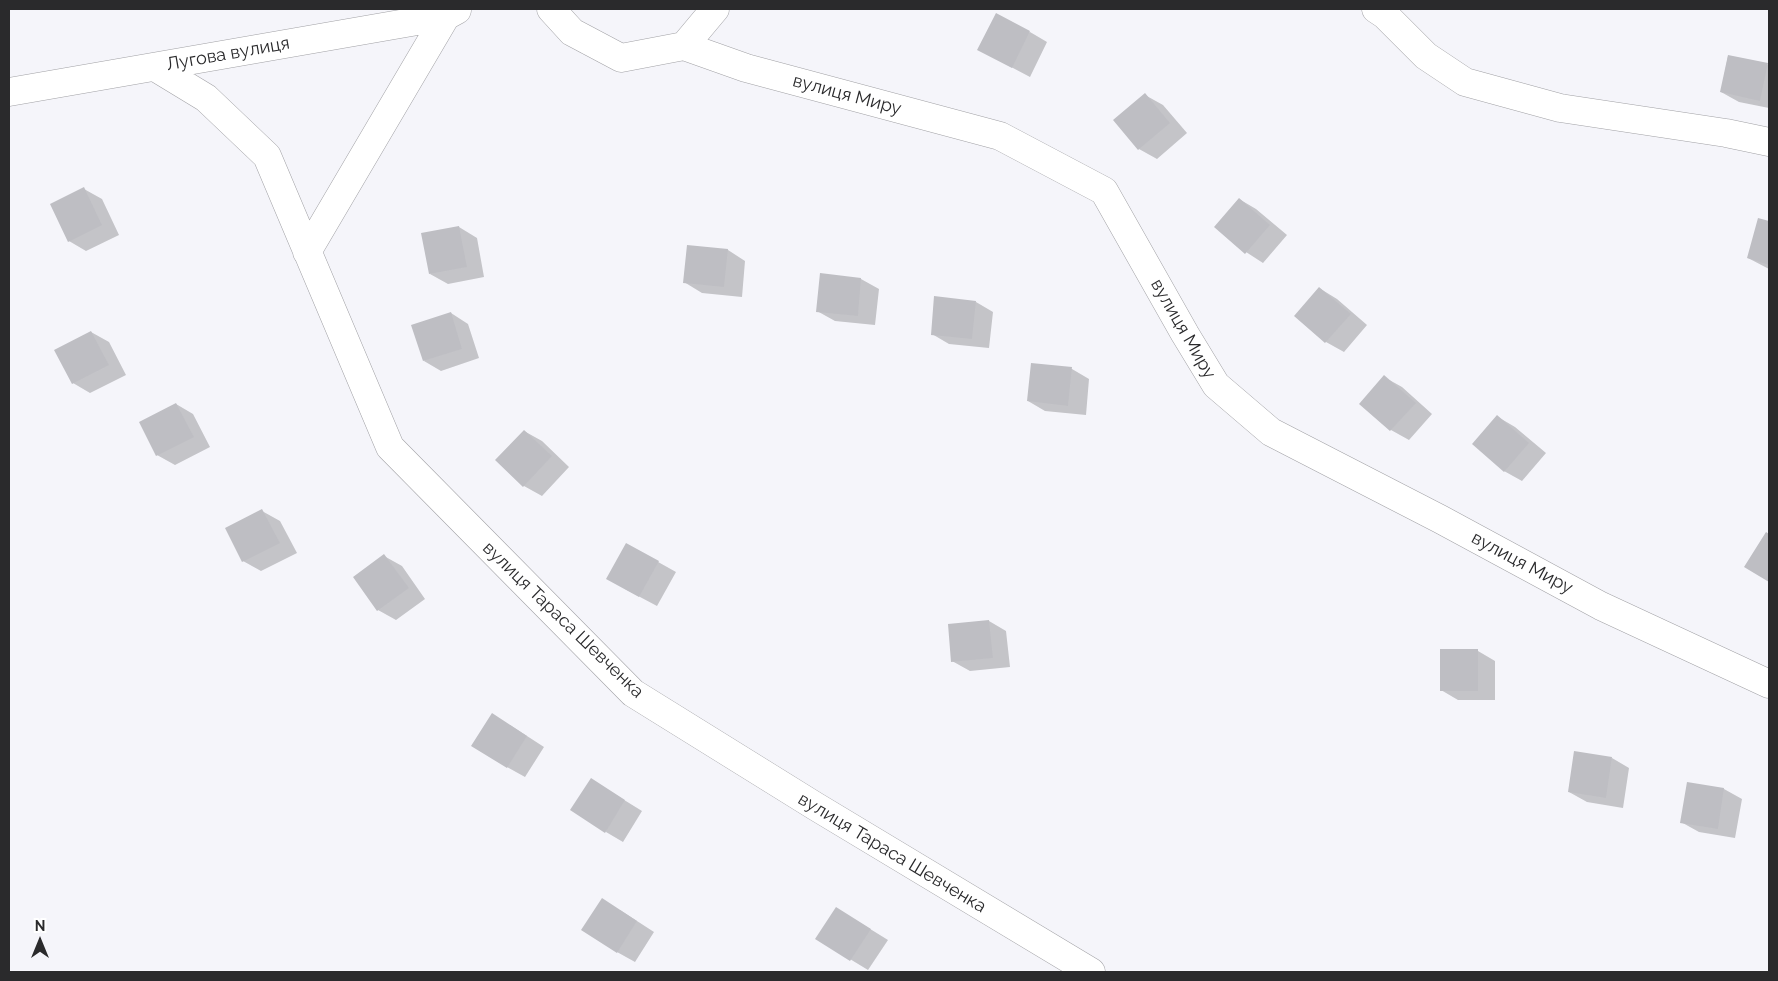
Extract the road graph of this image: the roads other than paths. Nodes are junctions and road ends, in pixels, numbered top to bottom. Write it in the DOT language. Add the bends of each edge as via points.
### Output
graph roads {
  1 [pos="551,9"];
  2 [pos="715,9"];
  3 [pos="1376,9"];
  4 [pos="452,12"];
  5 [pos="684,46"];
  6 [pos="155,67"];
  7 [pos="9,92"];
  8 [pos="1769,142"];
  9 [pos="307,252"];
  10 [pos="1769,684"];
  11 [pos="1091,972"];
  1 -- 5 [label="street" via="572,32 621,58"];
  2 -- 5 [label="street"];
  3 -- 8 [label="street" via="1426,56 1466,82 1560,108"];
  4 -- 6 [label="street, Лугова вулиця"];
  4 -- 9 [label="street"];
  5 -- 10 [label="street, вулиця Миру" via="746,68 1000,136 1104,191 1216,385 1271,432 1602,606"];
  6 -- 7 [label="street, Лугова вулиця"];
  6 -- 9 [label="street, вулиця Тараса Шевченка" via="206,98 267,156"];
  9 -- 11 [label="street, вулиця Тараса Шевченка" via="390,448 633,693"];
}
